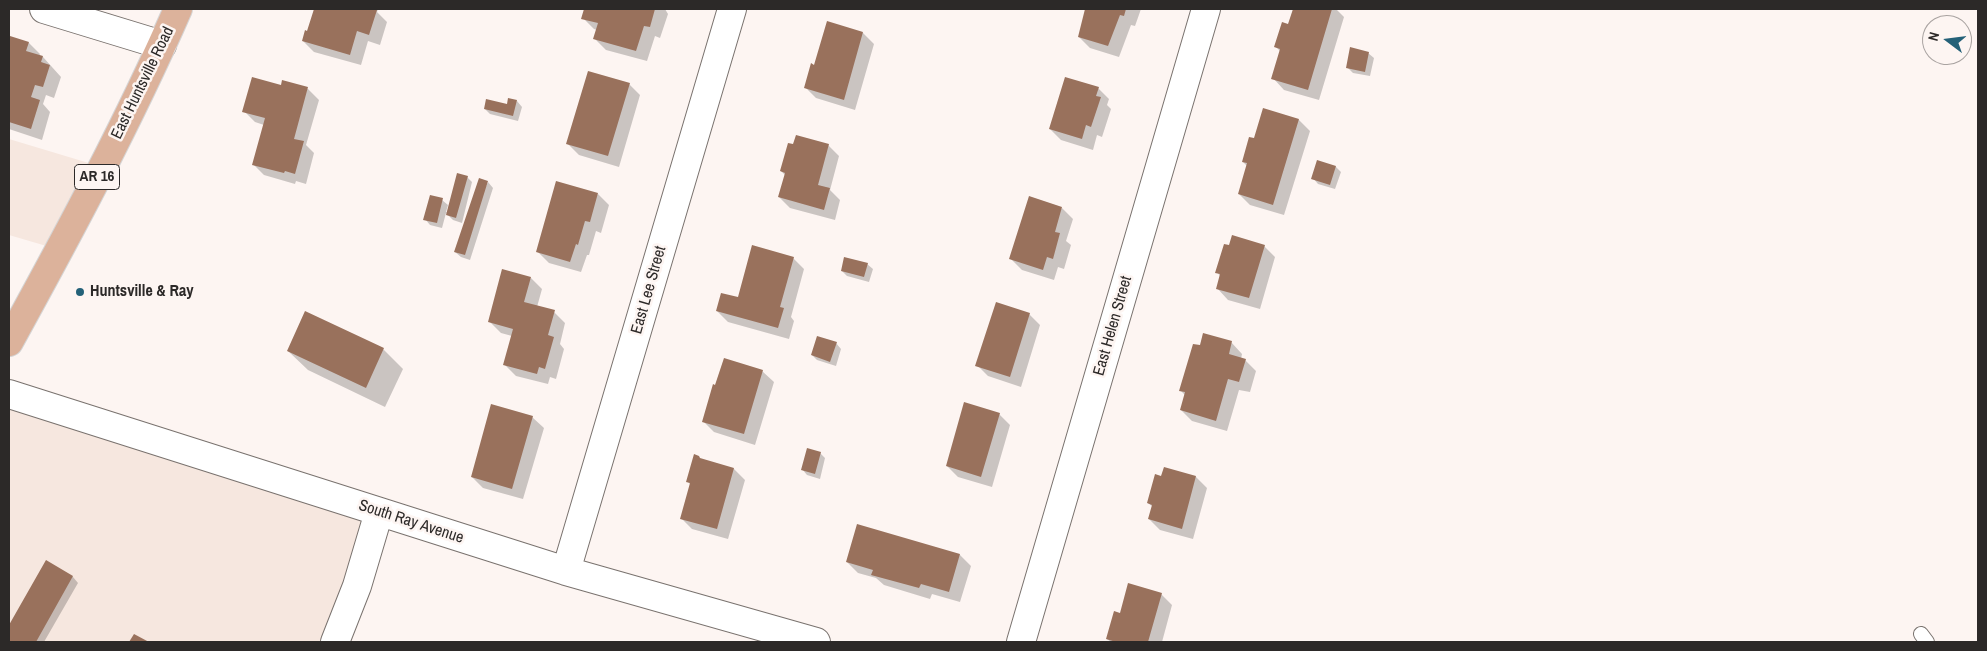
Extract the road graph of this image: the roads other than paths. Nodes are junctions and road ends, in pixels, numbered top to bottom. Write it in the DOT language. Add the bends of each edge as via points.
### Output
graph roads {
  1 [pos="44,9"];
  2 [pos="178,9"];
  3 [pos="732,9"];
  4 [pos="1206,9"];
  5 [pos="162,45"];
  6 [pos="9,342"];
  7 [pos="9,394"];
  8 [pos="379,512"];
  9 [pos="566,571"];
  10 [pos="335,642"];
  11 [pos="816,642"];
  12 [pos="1021,642"];
  1 -- 5 [label="street"];
  2 -- 5 [label="main road, East Huntsville Road / AR 16"];
  3 -- 9 [label="street, East Lee Street"];
  4 -- 12 [label="street, East Helen Street"];
  5 -- 6 [label="main road, East Huntsville Road / AR 16" via="68,236"];
  7 -- 8 [label="street, South Ray Avenue"];
  8 -- 9 [label="street, South Ray Avenue"];
  8 -- 10 [label="street" via="357,586"];
  9 -- 11 [label="street, South Ray Avenue"];
}
